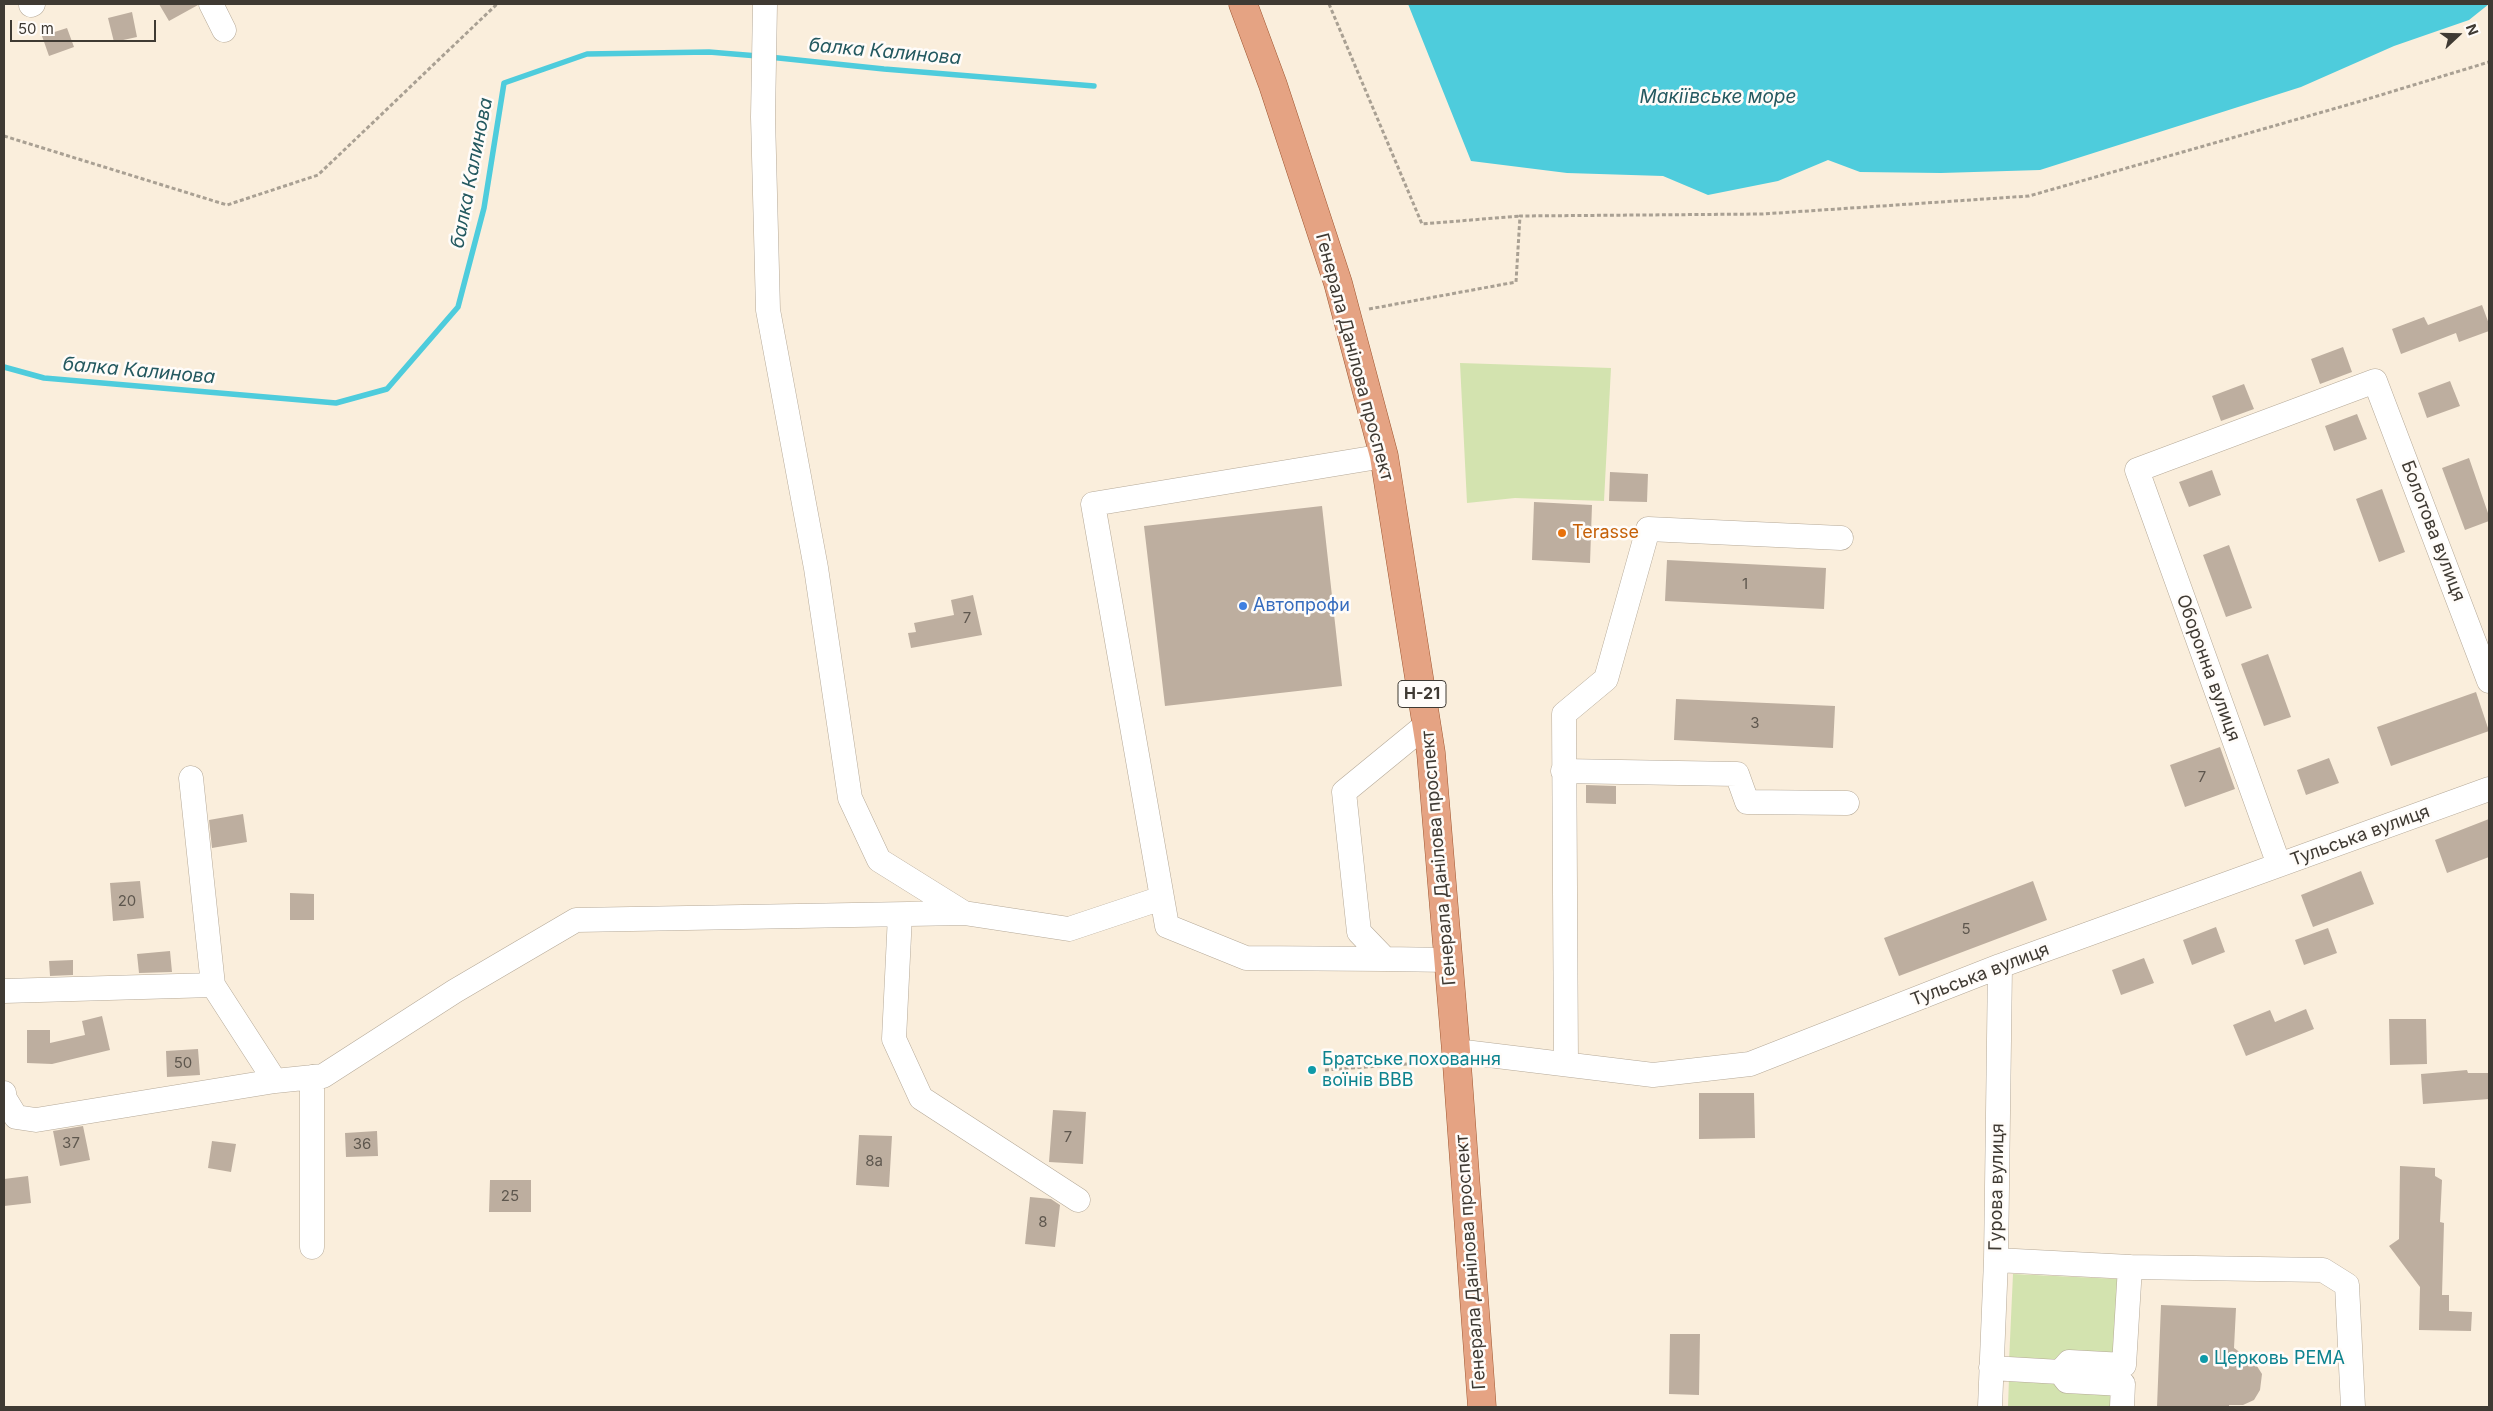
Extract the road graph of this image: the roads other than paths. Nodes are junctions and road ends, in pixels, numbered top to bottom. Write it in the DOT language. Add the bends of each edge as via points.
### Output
graph roads {
  1 [pos="211,4"];
  2 [pos="765,4"];
  3 [pos="1243,4"];
  4 [pos="224,30"];
  5 [pos="2375,381"];
  6 [pos="1384,456"];
  7 [pos="1841,538"];
  8 [pos="2489,681"];
  9 [pos="1427,724"];
  10 [pos="1562,771"];
  11 [pos="191,778"];
  12 [pos="2489,789"];
  13 [pos="1847,803"];
  14 [pos="2279,865"];
  15 [pos="1162,898"];
  16 [pos="964,913"];
  17 [pos="900,915"];
  18 [pos="1385,959"];
  19 [pos="1449,960"];
  20 [pos="2000,966"];
  21 [pos="213,985"];
  22 [pos="4,992"];
  23 [pos="1457,1056"];
  24 [pos="1566,1064"];
  25 [pos="318,1076"];
  26 [pos="275,1081"];
  27 [pos="4,1092"];
  28 [pos="1078,1200"];
  29 [pos="312,1247"];
  30 [pos="1996,1260"];
  31 [pos="2130,1267"];
  32 [pos="1991,1368"];
  33 [pos="2060,1372"];
  34 [pos="1482,1407"];
  35 [pos="1990,1407"];
  36 [pos="2122,1407"];
  37 [pos="2353,1407"];
  1 -- 4 [label="street"];
  2 -- 16 [label="street" via="763,117 768,310 816,568 850,798 879,860"];
  3 -- 6 [label="main road, Генерала Данілова проспект / Н-21" via="1273,85 1346,314"];
  5 -- 8 [label="street, Болотова вулиця"];
  5 -- 14 [label="street, Оборонна вулиця" via="2138,470"];
  6 -- 9 [label="main road, Генерала Данілова проспект / Н-21"];
  6 -- 15 [label="street" via="1093,504"];
  7 -- 10 [label="street" via="1648,529 1606,678 1564,714"];
  9 -- 18 [label="street" via="1344,792 1358,932"];
  9 -- 19 [label="main road, Генерала Данілова проспект / Н-21"];
  10 -- 13 [label="street" via="1737,774 1748,802"];
  10 -- 24 [label="street"];
  11 -- 21 [label="street"];
  12 -- 14 [label="street, Тульська вулиця"];
  14 -- 20 [label="street, Тульська вулиця"];
  15 -- 16 [label="street" via="1069,929"];
  15 -- 18 [label="street" via="1167,926 1246,958"];
  16 -- 17 [label="street"];
  17 -- 25 [label="street" via="576,920"];
  17 -- 28 [label="street" via="894,1039 921,1098"];
  18 -- 19 [label="street"];
  19 -- 23 [label="main road, Генерала Данілова проспект / Н-21"];
  20 -- 24 [label="street, Тульська вулиця" via="1750,1064 1654,1075"];
  20 -- 30 [label="street, Гурова вулиця"];
  21 -- 22 [label="street"];
  21 -- 26 [label="street"];
  23 -- 24 [label="street, Тульська вулиця"];
  23 -- 34 [label="main road, Генерала Данілова проспект / Н-21"];
  25 -- 26 [label="street"];
  25 -- 29 [label="street"];
  26 -- 27 [label="street" via="36,1120 16,1117 5,1100"];
  30 -- 31 [label="street"];
  30 -- 32 [label="street, Гурова вулиця"];
  31 -- 33 [label="street" via="2124,1365 2069,1362"];
  31 -- 37 [label="street" via="2323,1270 2347,1285"];
  32 -- 33 [label="street"];
  32 -- 35 [label="street, Гурова вулиця"];
  33 -- 36 [label="street" via="2067,1381 2123,1384"];
}
